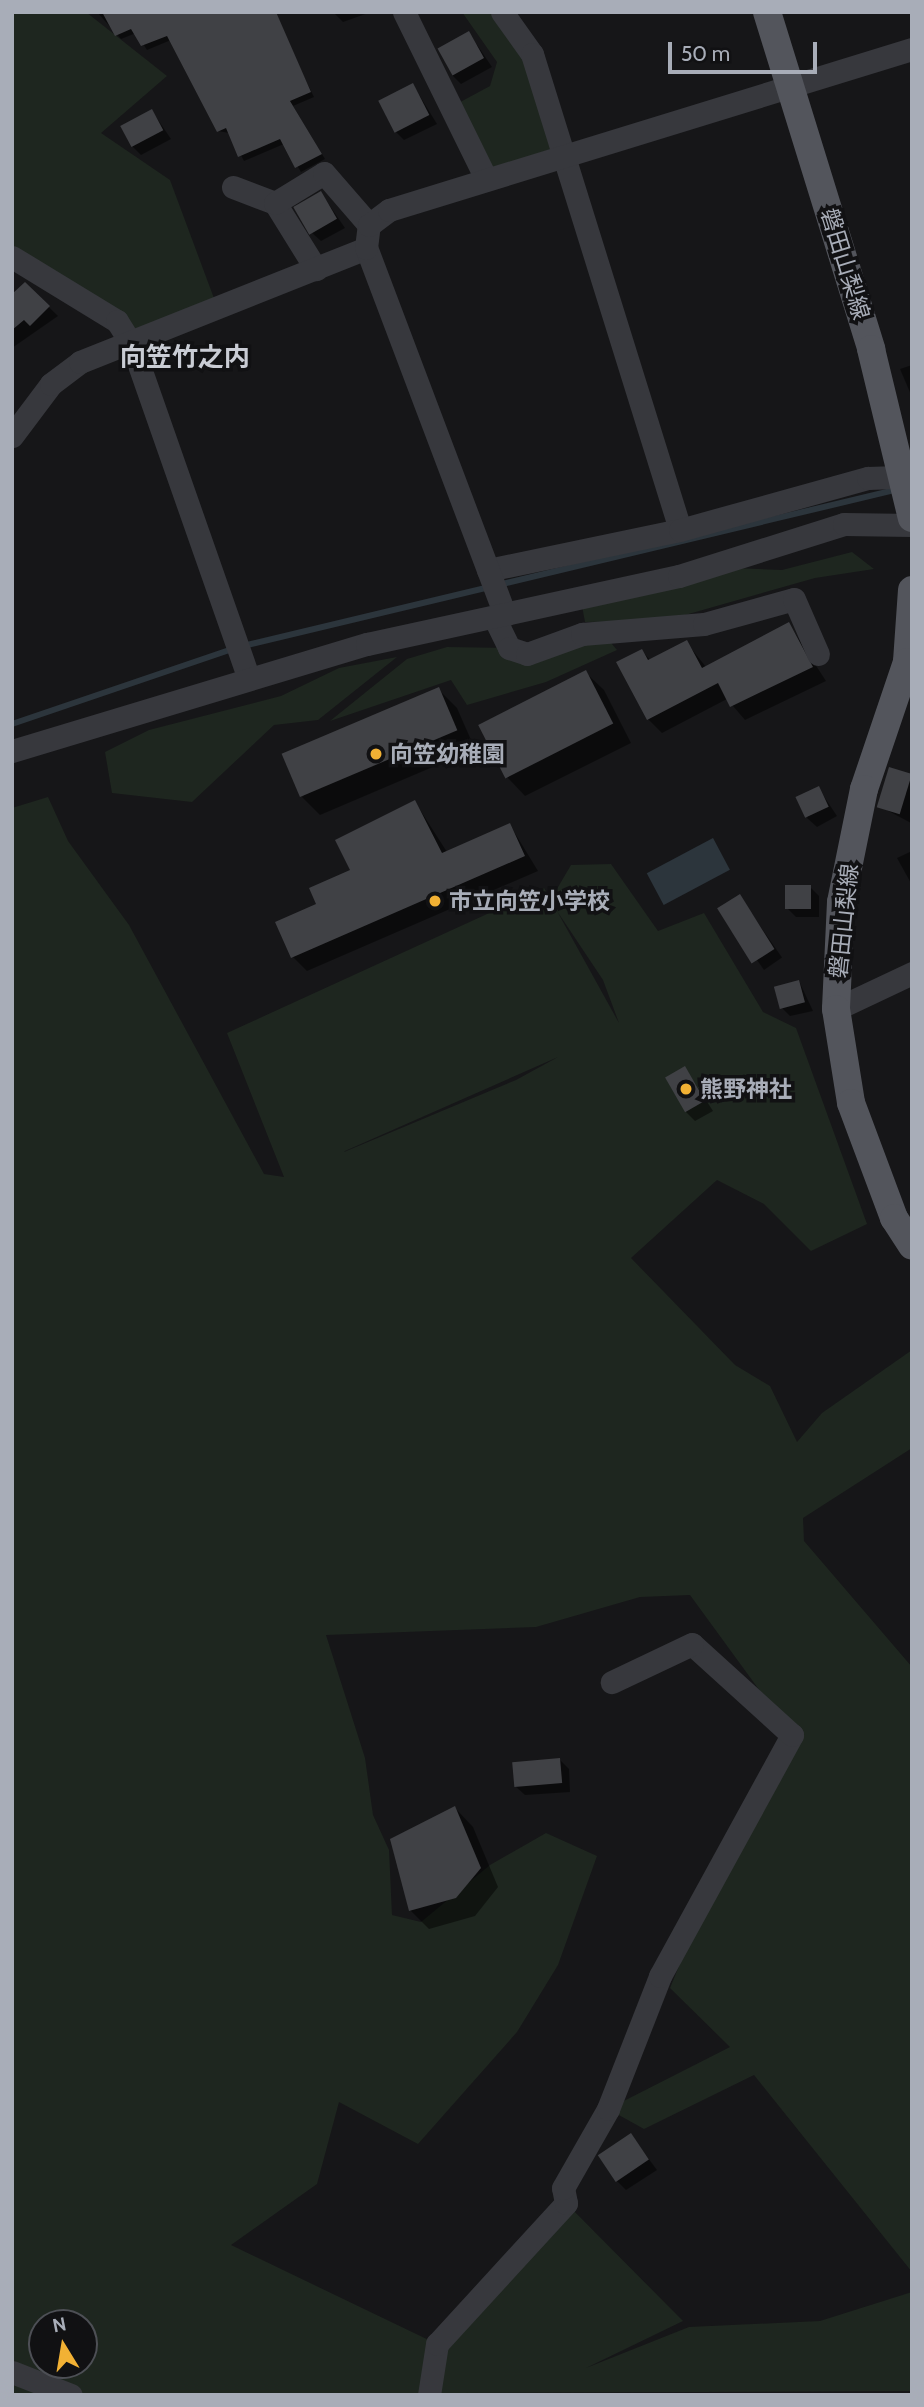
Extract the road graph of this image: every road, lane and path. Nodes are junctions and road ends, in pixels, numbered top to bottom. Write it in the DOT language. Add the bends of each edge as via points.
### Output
graph roads {
  1 [pos="404,12"];
  2 [pos="502,12"];
  3 [pos="767,12"];
  4 [pos="912,49"];
  5 [pos="790,87"];
  6 [pos="563,156"];
  7 [pos="486,179"];
  8 [pos="233,187"];
  9 [pos="275,203"];
  10 [pos="369,225"];
  11 [pos="366,248"];
  12 [pos="12,257"];
  13 [pos="316,269"];
  14 [pos="132,345"];
  15 [pos="12,436"];
  16 [pos="903,477"];
  17 [pos="912,518"];
  18 [pos="912,525"];
  19 [pos="680,530"];
  20 [pos="488,570"];
  21 [pos="912,590"];
  22 [pos="499,616"];
  23 [pos="818,654"];
  24 [pos="247,677"];
  25 [pos="12,751"];
  26 [pos="912,973"];
  27 [pos="836,1009"];
  28 [pos="912,1246"];
  29 [pos="612,1682"];
  30 [pos="12,2372"];
  31 [pos="71,2395"];
  32 [pos="429,2395"];
  1 -- 7 [label="street"];
  2 -- 6 [label="street" via="532,54"];
  3 -- 5 [label="main road, 磐田山梨線"];
  4 -- 5 [label="street"];
  5 -- 6 [label="street"];
  5 -- 16 [label="main road, 磐田山梨線" via="872,349"];
  6 -- 7 [label="street"];
  6 -- 19 [label="street"];
  7 -- 10 [label="street" via="389,210"];
  8 -- 9 [label="street"];
  9 -- 10 [label="street" via="324,173"];
  9 -- 13 [label="street"];
  10 -- 11 [label="street"];
  11 -- 13 [label="street"];
  11 -- 20 [label="street"];
  12 -- 14 [label="street" via="117,321"];
  13 -- 14 [label="street"];
  14 -- 15 [label="street" via="80,362 51,384"];
  14 -- 24 [label="street"];
  16 -- 17 [label="main road, 磐田山梨線"];
  16 -- 19 [label="street" via="868,478"];
  18 -- 22 [label="street" via="844,524 679,576"];
  19 -- 20 [label="street"];
  20 -- 22 [label="street"];
  21 -- 27 [label="main road, 磐田山梨線" via="907,662 864,789 841,902"];
  22 -- 23 [label="street" via="509,649 527,654 582,634 704,624 794,599"];
  22 -- 24 [label="street"];
  24 -- 25 [label="street"];
  26 -- 27 [label="street"];
  27 -- 28 [label="main road, 磐田山梨線" via="851,1103 894,1218"];
  29 -- 32 [label="street" via="692,1644 792,1735 660,1976 608,2109 563,2189 566,2203 437,2344"];
  30 -- 31 [label="street"];
}
